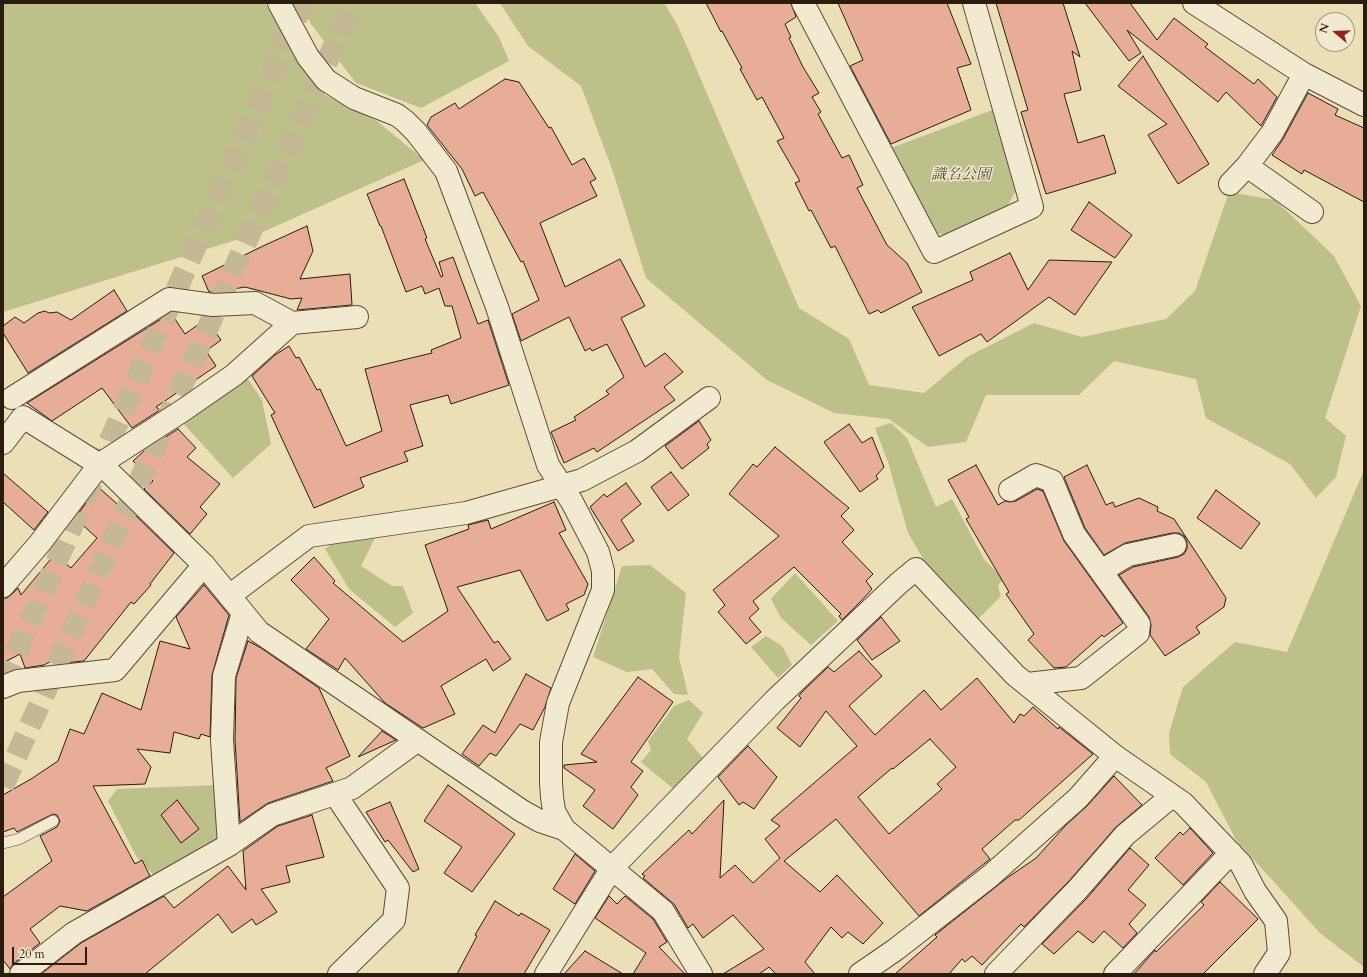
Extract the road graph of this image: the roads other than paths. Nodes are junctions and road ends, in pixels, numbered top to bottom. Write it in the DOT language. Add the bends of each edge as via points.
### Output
graph roads {
  1 [pos="279,3"];
  2 [pos="803,3"];
  3 [pos="974,3"];
  4 [pos="1194,3"];
  5 [pos="1304,74"];
  6 [pos="1364,105"];
  7 [pos="1247,166"];
  8 [pos="1230,184"];
  9 [pos="1312,212"];
  10 [pos="357,317"];
  11 [pos="292,323"];
  12 [pos="7,391"];
  13 [pos="709,398"];
  14 [pos="23,417"];
  15 [pos="3,443"];
  16 [pos="100,464"];
  17 [pos="562,487"];
  18 [pos="1010,490"];
  19 [pos="1175,545"];
  20 [pos="204,566"];
  21 [pos="1101,571"];
  22 [pos="3,586"];
  23 [pos="229,596"];
  24 [pos="243,613"];
  25 [pos="1027,684"];
  26 [pos="3,687"];
  27 [pos="418,740"];
  28 [pos="1115,756"];
  29 [pos="335,794"];
  30 [pos="1172,796"];
  31 [pos="52,821"];
  32 [pos="564,829"];
  33 [pos="3,843"];
  34 [pos="229,845"];
  35 [pos="1231,854"];
  36 [pos="612,868"];
  37 [pos="873,971"];
  38 [pos="21,974"];
  39 [pos="339,974"];
  40 [pos="546,974"];
  41 [pos="701,974"];
  42 [pos="996,974"];
  43 [pos="1115,974"];
  44 [pos="1265,974"];
  1 -- 17 [label="street" via="308,56 326,80 354,98 397,115 416,132 446,171 497,307 548,465"];
  2 -- 3 [label="street" via="934,252 1032,207"];
  4 -- 5 [label="street"];
  5 -- 6 [label="street"];
  5 -- 7 [label="street" via="1272,133"];
  7 -- 8 [label="street"];
  7 -- 9 [label="street"];
  10 -- 11 [label="street"];
  11 -- 12 [label="street" via="255,303 214,305 169,299"];
  11 -- 16 [label="street" via="234,375"];
  12 -- 14 [label="street"];
  13 -- 17 [label="street" via="637,451 582,480"];
  14 -- 15 [label="street"];
  14 -- 16 [label="street"];
  16 -- 20 [label="street"];
  16 -- 22 [label="street" via="40,543"];
  17 -- 23 [label="street" via="466,513 309,536"];
  17 -- 32 [label="street" via="598,552 603,571 603,590 558,703 551,742 554,811"];
  18 -- 21 [label="street" via="1036,475 1052,481 1074,534"];
  19 -- 21 [label="street" via="1128,555"];
  20 -- 23 [label="street"];
  20 -- 26 [label="street" via="115,670 18,681"];
  21 -- 25 [label="street" via="1139,624 1138,632 1081,678"];
  23 -- 24 [label="street"];
  24 -- 27 [label="street" via="259,632"];
  24 -- 34 [label="street" via="224,676 222,740"];
  25 -- 28 [label="street"];
  25 -- 36 [label="street" via="1015,675 916,569 775,700"];
  27 -- 29 [label="street" via="352,788"];
  27 -- 32 [label="street" via="527,814"];
  28 -- 30 [label="street"];
  28 -- 37 [label="street" via="1078,798 989,877 895,950"];
  29 -- 34 [label="street" via="272,816"];
  29 -- 39 [label="street" via="398,888 394,920"];
  30 -- 35 [label="street" via="1183,803"];
  30 -- 42 [label="street" via="1125,835 1078,889"];
  31 -- 33 [label="lane" via="18,839"];
  32 -- 36 [label="street"];
  34 -- 38 [label="street" via="74,933"];
  35 -- 43 [label="street"];
  35 -- 44 [label="street" via="1241,864 1255,891 1276,921 1279,953"];
  36 -- 40 [label="street"];
  36 -- 41 [label="street" via="663,911"];
}
